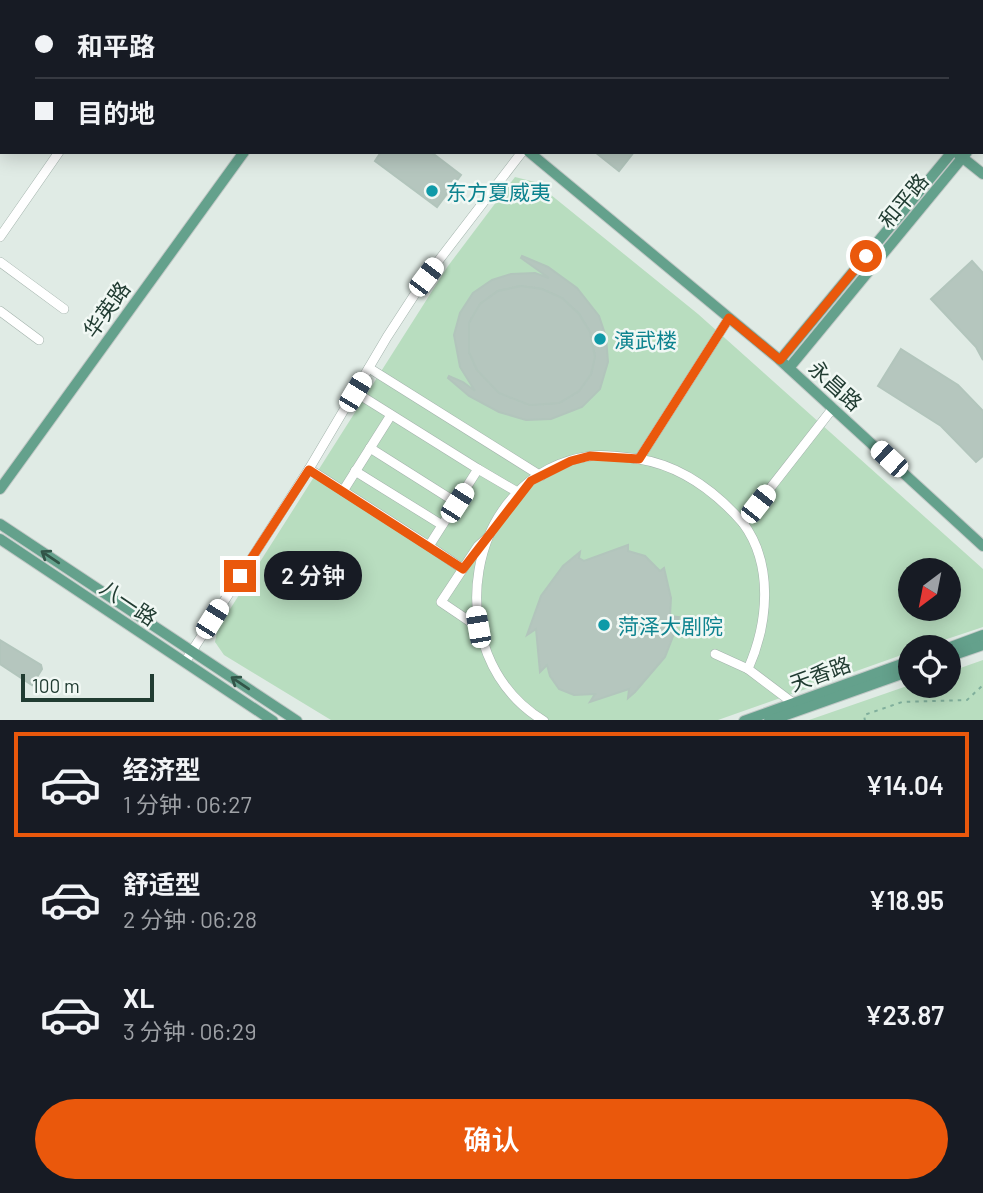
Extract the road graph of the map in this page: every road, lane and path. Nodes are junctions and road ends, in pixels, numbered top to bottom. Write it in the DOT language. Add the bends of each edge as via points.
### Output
graph roads {
  1 [pos="58,154"];
  2 [pos="243,154"];
  3 [pos="520,154"];
  4 [pos="531,154"];
  5 [pos="959,154"];
  6 [pos="983,174"];
  7 [pos="0,237"];
  8 [pos="0,262"];
  9 [pos="64,309"];
  10 [pos="0,311"];
  11 [pos="729,318"];
  12 [pos="39,340"];
  13 [pos="780,360"];
  14 [pos="369,368"];
  15 [pos="789,368"];
  16 [pos="355,392"];
  17 [pos="833,408"];
  18 [pos="391,415"];
  19 [pos="370,449"];
  20 [pos="639,459"];
  21 [pos="478,469"];
  22 [pos="309,470"];
  23 [pos="355,471"];
  24 [pos="541,476"];
  25 [pos="0,489"];
  26 [pos="343,491"];
  27 [pos="519,493"];
  28 [pos="457,503"];
  29 [pos="743,523"];
  30 [pos="0,524"];
  31 [pos="442,525"];
  32 [pos="490,535"];
  33 [pos="0,539"];
  34 [pos="429,545"];
  35 [pos="983,546"];
  36 [pos="463,569"];
  37 [pos="478,627"];
  38 [pos="983,635"];
  39 [pos="961,643"];
  40 [pos="983,645"];
  41 [pos="961,653"];
  42 [pos="715,654"];
  43 [pos="185,662"];
  44 [pos="898,666"];
  45 [pos="748,669"];
  46 [pos="898,675"];
  47 [pos="983,685"];
  48 [pos="797,706"];
  49 [pos="272,720"];
  50 [pos="297,720"];
  51 [pos="544,720"];
  52 [pos="744,720"];
  53 [pos="769,720"];
  54 [pos="865,720"];
  1 -- 7 [label="street"];
  2 -- 25 [label="main road, 华英路"];
  3 -- 14 [label="street" via="426,277"];
  4 -- 11 [label="main road, 永昌路"];
  5 -- 6 [label="main road"];
  5 -- 13 [label="main road, 和平路"];
  5 -- 15 [label="main road, 和平路"];
  8 -- 9 [label="street"];
  10 -- 12 [label="street"];
  11 -- 13 [label="main road, 永昌路"];
  11 -- 20 [label="street"];
  13 -- 15 [label="main road, 永昌路"];
  14 -- 16 [label="street"];
  14 -- 24 [label="street"];
  15 -- 17 [label="main road, 永昌路"];
  16 -- 18 [label="street"];
  16 -- 22 [label="street"];
  17 -- 29 [label="street"];
  17 -- 35 [label="main road, 永昌路"];
  18 -- 19 [label="street"];
  18 -- 21 [label="street"];
  19 -- 23 [label="street"];
  19 -- 28 [label="street"];
  20 -- 24 [label="street" via="590,456"];
  20 -- 29 [label="street" via="701,484"];
  21 -- 27 [label="street"];
  21 -- 28 [label="street"];
  22 -- 26 [label="street"];
  22 -- 43 [label="street"];
  23 -- 26 [label="street"];
  23 -- 31 [label="street"];
  24 -- 27 [label="street"];
  26 -- 34 [label="street"];
  27 -- 32 [label="street"];
  28 -- 31 [label="street"];
  29 -- 45 [label="street" via="756,549 765,588 760,637"];
  50 -- 30 [label="main road, one-way"];
  31 -- 34 [label="street"];
  32 -- 36 [label="street"];
  32 -- 37 [label="street" via="478,571 474,605"];
  33 -- 43 [label="main road, 八一路"];
  34 -- 36 [label="street"];
  36 -- 37 [label="street" via="441,602"];
  37 -- 51 [label="street" via="496,673 515,698"];
  38 -- 39 [label="main road"];
  40 -- 41 [label="main road"];
  42 -- 45 [label="street"];
  43 -- 49 [label="main road, 八一路"];
  44 -- 48 [label="main road, 天香路"];
  45 -- 48 [label="street"];
  46 -- 48 [label="main road, 天香路"];
  47 -- 54 [label="path" via="967,700 902,702 864,715"];
  48 -- 52 [label="main road, 天香路"];
  48 -- 53 [label="main road, 天香路"];
}
